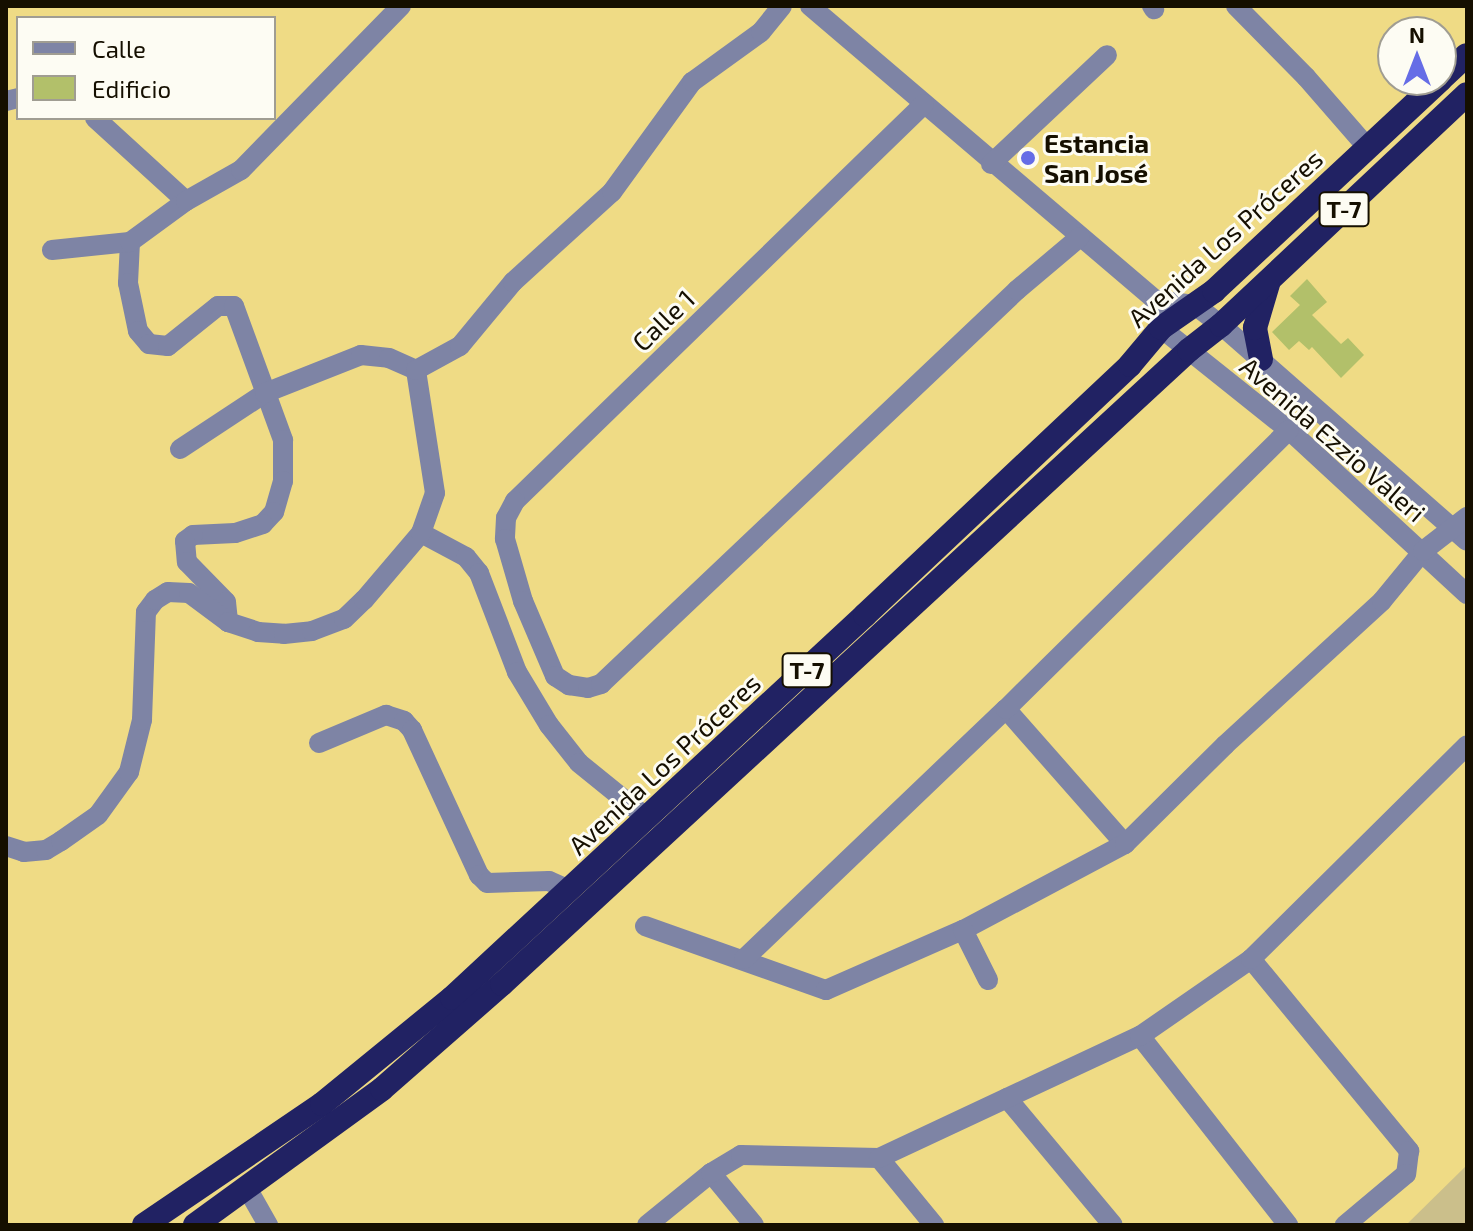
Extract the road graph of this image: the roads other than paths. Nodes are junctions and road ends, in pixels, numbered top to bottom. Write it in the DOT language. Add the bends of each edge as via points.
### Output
graph roads {
  1 [pos="401,6"];
  2 [pos="782,6"];
  3 [pos="1236,6"];
  4 [pos="813,7"];
  5 [pos="1107,55"];
  6 [pos="1467,94"];
  7 [pos="1423,96"];
  8 [pos="924,104"];
  9 [pos="97,120"];
  10 [pos="1367,147"];
  11 [pos="991,164"];
  12 [pos="186,201"];
  13 [pos="1080,237"];
  14 [pos="130,242"];
  15 [pos="52,250"];
  16 [pos="1271,276"];
  17 [pos="1155,300"];
  18 [pos="1195,305"];
  19 [pos="1221,325"];
  20 [pos="1161,328"];
  21 [pos="1189,350"];
  22 [pos="1261,359"];
  23 [pos="416,370"];
  24 [pos="265,393"];
  25 [pos="1289,430"];
  26 [pos="180,449"];
  27 [pos="1460,521"];
  28 [pos="421,533"];
  29 [pos="1467,541"];
  30 [pos="1423,551"];
  31 [pos="1467,594"];
  32 [pos="228,622"];
  33 [pos="1006,709"];
  34 [pos="319,743"];
  35 [pos="1467,745"];
  36 [pos="647,818"];
  37 [pos="1125,844"];
  38 [pos="6,846"];
  39 [pos="569,890"];
  40 [pos="645,926"];
  41 [pos="963,930"];
  42 [pos="744,959"];
  43 [pos="1251,959"];
  44 [pos="988,980"];
  45 [pos="1140,1036"];
  46 [pos="1007,1098"];
  47 [pos="879,1158"];
  48 [pos="711,1173"];
  49 [pos="247,1188"];
  50 [pos="144,1225"];
  51 [pos="195,1225"];
  52 [pos="268,1225"];
  53 [pos="647,1225"];
  54 [pos="754,1225"];
  55 [pos="934,1225"];
  56 [pos="1113,1225"];
  57 [pos="1288,1225"];
  58 [pos="1345,1225"];
  1 -- 12 [label="street" via="241,170"];
  2 -- 23 [label="street" via="761,32 692,82 612,192 513,282 460,346"];
  3 -- 10 [label="street"];
  4 -- 8 [label="street"];
  5 -- 11 [label="street"];
  6 -- 16 [label="highway, Avenida Los Próceres / T-7"];
  7 -- 10 [label="highway, Avenida Los Próceres / T-7"];
  8 -- 11 [label="street"];
  8 -- 13 [label="street, Calle 1" via="515,501 506,518 505,539 523,601 555,676 569,685 601,684 1017,290"];
  9 -- 12 [label="street"];
  10 -- 18 [label="highway, Avenida Los Próceres / T-7"];
  11 -- 13 [label="street"];
  12 -- 14 [label="street"];
  13 -- 17 [label="street"];
  14 -- 15 [label="street"];
  14 -- 24 [label="street" via="128,283 138,331 149,344 168,346 218,306 234,306"];
  16 -- 19 [label="highway, Avenida Los Próceres / T-7"];
  16 -- 22 [label="highway" via="1256,316"];
  17 -- 18 [label="street"];
  17 -- 20 [label="street"];
  18 -- 19 [label="street, Avenida Ezzio Valeri"];
  18 -- 20 [label="highway, Avenida Los Próceres / T-7"];
  19 -- 21 [label="highway, Avenida Los Próceres / T-7"];
  19 -- 22 [label="street, Avenida Ezzio Valeri"];
  20 -- 21 [label="street, Avenida Ezzio Valeri"];
  20 -- 36 [label="highway, Avenida Los Próceres / T-7" via="1130,365"];
  21 -- 25 [label="street, Avenida Ezzio Valeri"];
  21 -- 49 [label="highway, Avenida Los Próceres / T-7" via="502,984 382,1089"];
  22 -- 27 [label="street, Avenida Ezzio Valeri" via="1430,511"];
  23 -- 24 [label="street" via="389,358 361,355"];
  23 -- 28 [label="street" via="435,493"];
  24 -- 26 [label="street"];
  24 -- 32 [label="street" via="283,440 283,481 274,512 263,524 235,533 193,535 185,541 187,562 226,602"];
  25 -- 30 [label="street, Avenida Ezzio Valeri"];
  25 -- 33 [label="street"];
  27 -- 29 [label="street, Avenida Ezzio Valeri"];
  27 -- 30 [label="street"];
  28 -- 32 [label="street" via="344,619 284,634"];
  28 -- 36 [label="street" via="466,557 479,573 517,672 549,725 579,763"];
  30 -- 31 [label="street, Avenida Ezzio Valeri"];
  30 -- 37 [label="street" via="1382,601"];
  32 -- 38 [label="street" via="189,593 168,592 155,600 146,612 142,720 129,772 98,815 61,841 46,850 24,852"];
  33 -- 37 [label="street"];
  33 -- 42 [label="street"];
  34 -- 39 [label="street" via="386,715 404,721 479,875 487,883 549,881"];
  35 -- 43 [label="street"];
  36 -- 39 [label="highway, Avenida Los Próceres / T-7"];
  37 -- 41 [label="street"];
  39 -- 50 [label="highway, Avenida Los Próceres / T-7" via="452,998 322,1104"];
  40 -- 42 [label="street"];
  41 -- 42 [label="street" via="826,990"];
  41 -- 44 [label="street"];
  43 -- 45 [label="street"];
  43 -- 58 [label="street" via="1409,1151 1406,1174"];
  45 -- 46 [label="street"];
  45 -- 57 [label="street"];
  46 -- 47 [label="street"];
  46 -- 56 [label="street"];
  47 -- 48 [label="street" via="741,1155"];
  47 -- 55 [label="street"];
  48 -- 53 [label="street"];
  48 -- 54 [label="street"];
  49 -- 51 [label="highway, Avenida Los Próceres / T-7"];
  49 -- 52 [label="street"];
}
